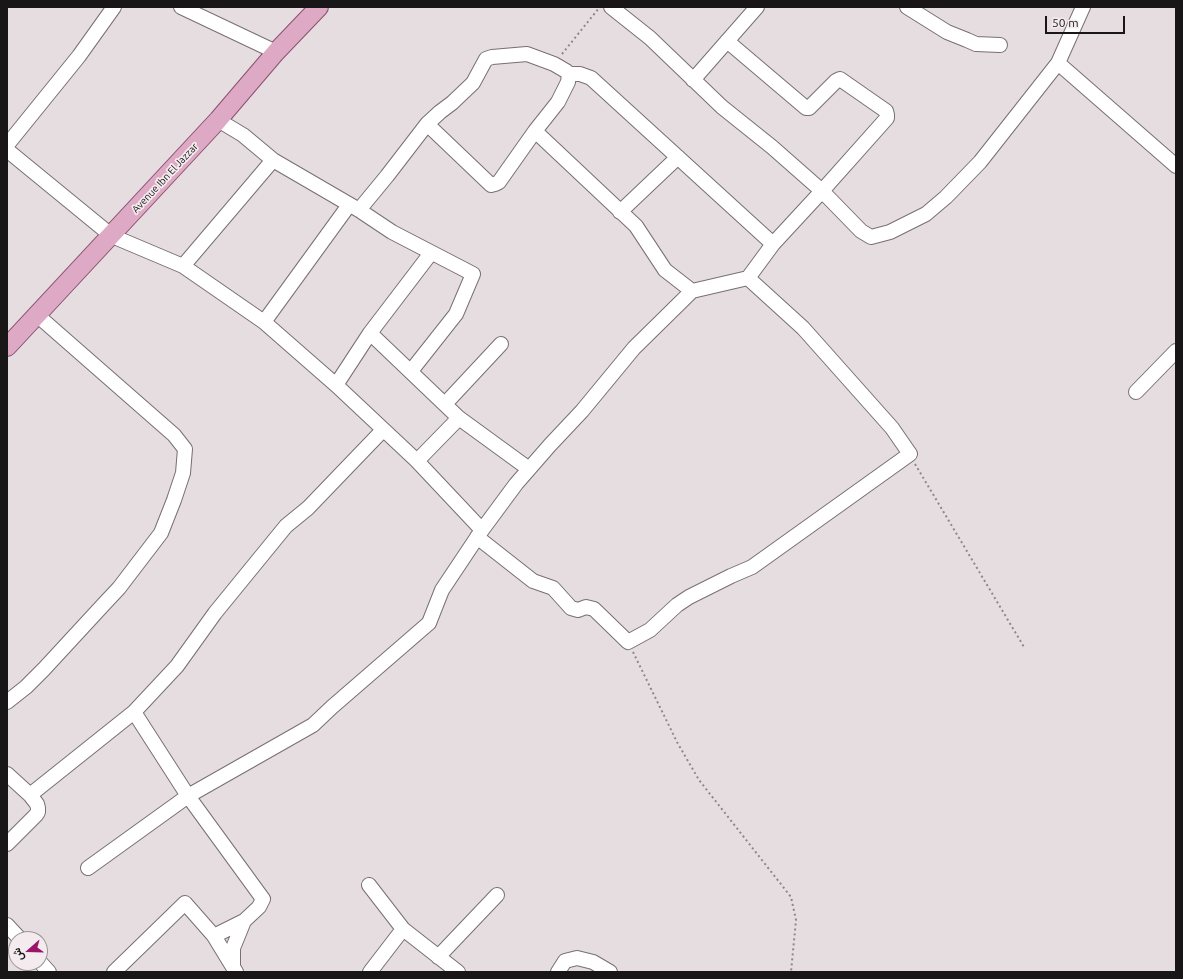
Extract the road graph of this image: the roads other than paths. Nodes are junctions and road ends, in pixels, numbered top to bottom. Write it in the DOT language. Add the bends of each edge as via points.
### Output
graph roads {
  1 [pos="114,7"];
  2 [pos="181,7"];
  3 [pos="320,7"];
  4 [pos="611,7"];
  5 [pos="757,7"];
  6 [pos="907,7"];
  7 [pos="1083,7"];
  8 [pos="727,41"];
  9 [pos="1000,45"];
  10 [pos="276,52"];
  11 [pos="1058,63"];
  12 [pos="569,74"];
  13 [pos="693,80"];
  14 [pos="218,120"];
  15 [pos="427,124"];
  16 [pos="535,131"];
  17 [pos="7,145"];
  18 [pos="7,150"];
  19 [pos="678,157"];
  20 [pos="272,160"];
  21 [pos="1176,166"];
  22 [pos="822,191"];
  23 [pos="354,208"];
  24 [pos="620,212"];
  25 [pos="112,236"];
  26 [pos="773,244"];
  27 [pos="431,253"];
  28 [pos="183,266"];
  29 [pos="748,278"];
  30 [pos="692,291"];
  31 [pos="37,315"];
  32 [pos="264,322"];
  33 [pos="370,333"];
  34 [pos="501,344"];
  35 [pos="7,347"];
  36 [pos="1176,351"];
  37 [pos="411,371"];
  38 [pos="336,385"];
  39 [pos="1136,392"];
  40 [pos="445,404"];
  41 [pos="459,418"];
  42 [pos="383,430"];
  43 [pos="417,461"];
  44 [pos="529,469"];
  45 [pos="480,534"];
  46 [pos="7,702"];
  47 [pos="134,712"];
  48 [pos="7,774"];
  49 [pos="30,795"];
  50 [pos="188,796"];
  51 [pos="7,844"];
  52 [pos="88,868"];
  53 [pos="369,885"];
  54 [pos="497,896"];
  55 [pos="244,921"];
  56 [pos="403,929"];
  57 [pos="214,936"];
  58 [pos="438,957"];
  59 [pos="234,970"];
  60 [pos="114,972"];
  61 [pos="370,972"];
  62 [pos="458,972"];
  63 [pos="558,972"];
  64 [pos="610,972"];
  1 -- 17 [label="street" via="79,56"];
  2 -- 10 [label="street"];
  3 -- 10 [label="main road, Avenue Ibn El Jazzar"];
  4 -- 13 [label="street" via="650,38"];
  5 -- 8 [label="street"];
  6 -- 9 [label="street" via="947,32 976,44"];
  7 -- 11 [label="street"];
  8 -- 13 [label="street"];
  8 -- 22 [label="street" via="806,108 840,79 886,111 887,118"];
  10 -- 14 [label="main road, Avenue Ibn El Jazzar"];
  11 -- 21 [label="street"];
  11 -- 22 [label="street" via="980,162 926,214 890,232 871,237 861,231"];
  12 -- 15 [label="street" via="554,64 527,54 486,59 473,83"];
  12 -- 16 [label="street" via="558,102"];
  12 -- 19 [label="street" via="591,78"];
  13 -- 22 [label="street"];
  14 -- 20 [label="street"];
  14 -- 25 [label="main road, Avenue Ibn El Jazzar"];
  15 -- 16 [label="street" via="491,185 499,182"];
  15 -- 23 [label="street" via="401,159"];
  16 -- 24 [label="street"];
  18 -- 25 [label="street"];
  19 -- 24 [label="street"];
  19 -- 26 [label="street"];
  20 -- 23 [label="street"];
  20 -- 28 [label="street"];
  22 -- 26 [label="street"];
  23 -- 27 [label="street"];
  23 -- 32 [label="street"];
  24 -- 30 [label="street" via="636,226 665,270"];
  25 -- 28 [label="street"];
  25 -- 31 [label="main road, Avenue Ibn El Jazzar"];
  26 -- 29 [label="street"];
  27 -- 33 [label="street"];
  27 -- 37 [label="street" via="473,275 456,314"];
  28 -- 32 [label="street"];
  29 -- 30 [label="street"];
  29 -- 45 [label="street" via="803,328 892,428 910,454 752,567 689,597 650,630 628,642 594,609 571,608 553,588 533,580"];
  30 -- 44 [label="street" via="634,348 582,411"];
  31 -- 35 [label="main road, Avenue Ibn El Jazzar"];
  31 -- 46 [label="street" via="174,435 185,450 183,473 161,532 99,610 26,687"];
  32 -- 38 [label="street"];
  33 -- 37 [label="street"];
  33 -- 38 [label="street"];
  34 -- 40 [label="street"];
  36 -- 39 [label="street"];
  37 -- 40 [label="street"];
  38 -- 42 [label="street"];
  40 -- 41 [label="street"];
  41 -- 43 [label="street"];
  41 -- 44 [label="street"];
  42 -- 43 [label="street"];
  42 -- 47 [label="street" via="308,508 286,526 215,613 177,666"];
  43 -- 45 [label="street"];
  44 -- 45 [label="street"];
  45 -- 50 [label="street" via="442,590 429,623 313,725"];
  47 -- 49 [label="street"];
  47 -- 50 [label="street"];
  48 -- 49 [label="street"];
  49 -- 51 [label="street" via="37,804 38,812"];
  50 -- 52 [label="street"];
  50 -- 55 [label="street" via="263,899 259,907"];
  53 -- 56 [label="street"];
  54 -- 58 [label="street"];
  55 -- 57 [label="street"];
  55 -- 59 [label="street" via="234,948"];
  56 -- 58 [label="street"];
  56 -- 61 [label="street"];
  57 -- 59 [label="street"];
  57 -- 60 [label="street" via="184,903"];
  58 -- 62 [label="street"];
  63 -- 64 [label="street" via="565,961 577,958 593,962"];
}
